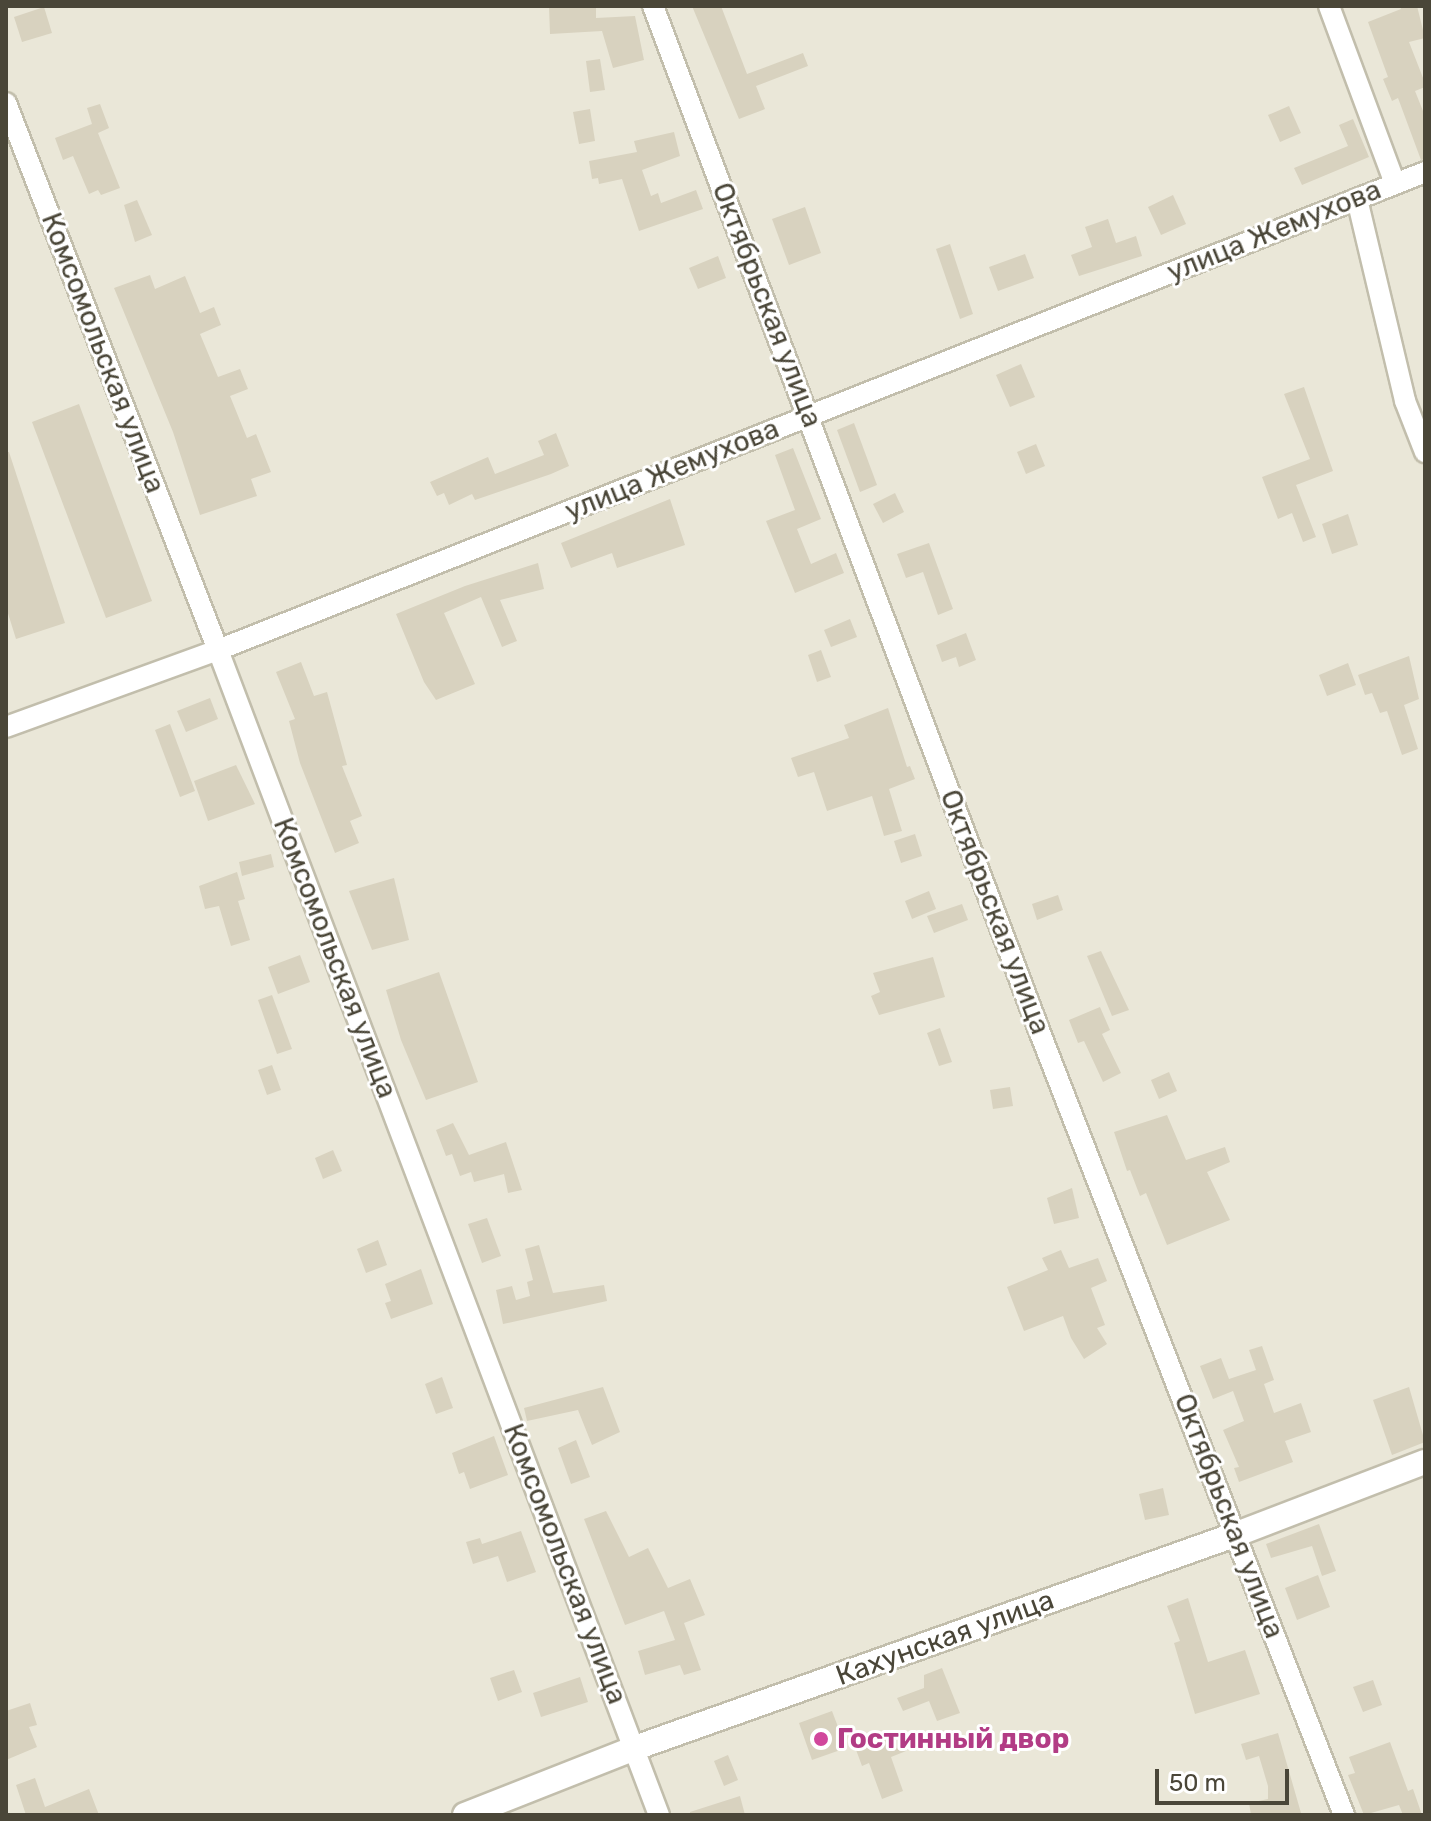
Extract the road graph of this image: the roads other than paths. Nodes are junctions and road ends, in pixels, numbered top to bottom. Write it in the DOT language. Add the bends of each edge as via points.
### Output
graph roads {
  1 [pos="653,6"];
  2 [pos="1329,6"];
  3 [pos="6,103"];
  4 [pos="1425,172"];
  5 [pos="1395,183"];
  6 [pos="1357,199"];
  7 [pos="809,415"];
  8 [pos="1425,452"];
  9 [pos="218,650"];
  10 [pos="6,727"];
  11 [pos="1425,1462"];
  12 [pos="1237,1534"];
  13 [pos="635,1748"];
  14 [pos="465,1815"];
  15 [pos="659,1815"];
  16 [pos="1344,1815"];
  1 -- 7 [label="street, Октябрьская улица"];
  2 -- 5 [label="street"];
  3 -- 9 [label="street, Комсомольская улица"];
  4 -- 5 [label="street, улица Жемухова"];
  5 -- 6 [label="street, улица Жемухова"];
  6 -- 7 [label="street, улица Жемухова"];
  6 -- 8 [label="street" via="1405,401"];
  7 -- 9 [label="street, улица Жемухова"];
  7 -- 12 [label="street, Октябрьская улица" via="1042,1038"];
  9 -- 10 [label="street, улица Жемухова"];
  9 -- 13 [label="street, Комсомольская улица"];
  11 -- 12 [label="street, Кахунская улица"];
  12 -- 13 [label="street, Кахунская улица"];
  12 -- 16 [label="street, Октябрьская улица"];
  13 -- 14 [label="street, Кахунская улица"];
  13 -- 15 [label="street, Комсомольская улица"];
}
